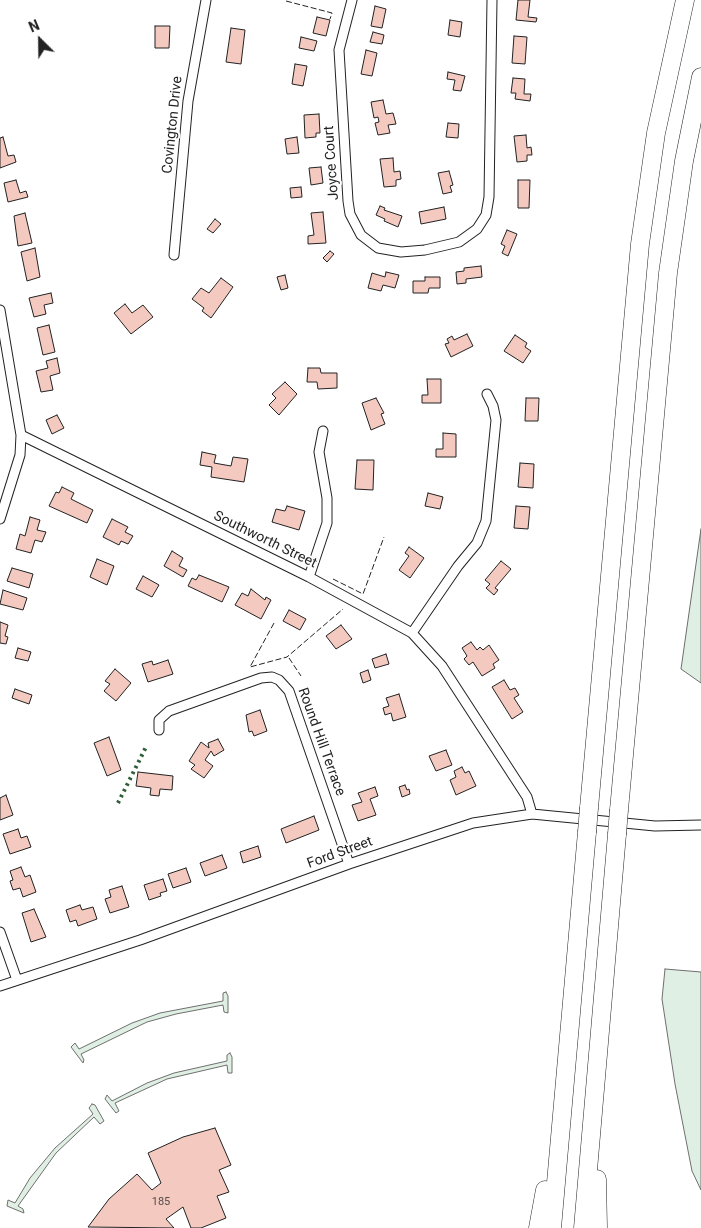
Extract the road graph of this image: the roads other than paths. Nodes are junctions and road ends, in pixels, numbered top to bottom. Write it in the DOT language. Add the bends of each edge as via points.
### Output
graph roads {
  1 [pos="206,0"];
  2 [pos="352,0"];
  3 [pos="492,0"];
  4 [pos="685,0"];
  5 [pos="701,77"];
  6 [pos="701,96"];
  7 [pos="691,125"];
  8 [pos="174,255"];
  9 [pos="0,310"];
  10 [pos="487,394"];
  11 [pos="323,431"];
  12 [pos="21,435"];
  13 [pos="0,519"];
  14 [pos="309,577"];
  15 [pos="412,633"];
  16 [pos="159,730"];
  17 [pos="532,814"];
  18 [pos="701,824"];
  19 [pos="349,864"];
  20 [pos="0,932"];
  21 [pos="17,980"];
  22 [pos="0,986"];
  23 [pos="596,1079"];
  24 [pos="564,1086"];
  25 [pos="538,1228"];
  26 [pos="552,1228"];
  27 [pos="583,1228"];
  28 [pos="598,1228"];
  1 -- 8 [label="street, Covington Drive" via="188,101"];
  2 -- 3 [label="street, Joyce Court" via="339,50 350,214 362,235 378,248 401,252 459,242 477,229 486,215"];
  4 -- 24 [label="highway, bridge" via="663,96 641,235"];
  5 -- 7 [label="highway"];
  6 -- 7 [label="highway"];
  7 -- 23 [label="highway, bridge" via="666,291"];
  9 -- 12 [label="street"];
  10 -- 15 [label="street" via="496,420 486,521 477,543"];
  11 -- 14 [label="street" via="319,452 327,498 327,522"];
  12 -- 13 [label="street" via="20,455"];
  12 -- 14 [label="street, Southworth Street"];
  14 -- 15 [label="street, Southworth Street"];
  15 -- 17 [label="street, Southworth Street" via="442,666 527,797"];
  16 -- 19 [label="street, Round Hill Terrace" via="159,720 169,711 261,678 279,680 289,691"];
  17 -- 18 [label="street, Ford Street" via="655,826"];
  17 -- 19 [label="street, Ford Street" via="473,823"];
  19 -- 21 [label="street, Ford Street" via="140,940"];
  20 -- 21 [label="street"];
  21 -- 22 [label="street, Ford Street"];
  23 -- 27 [label="highway"];
  23 -- 28 [label="highway"];
  24 -- 25 [label="highway"];
  24 -- 26 [label="highway"];
}
